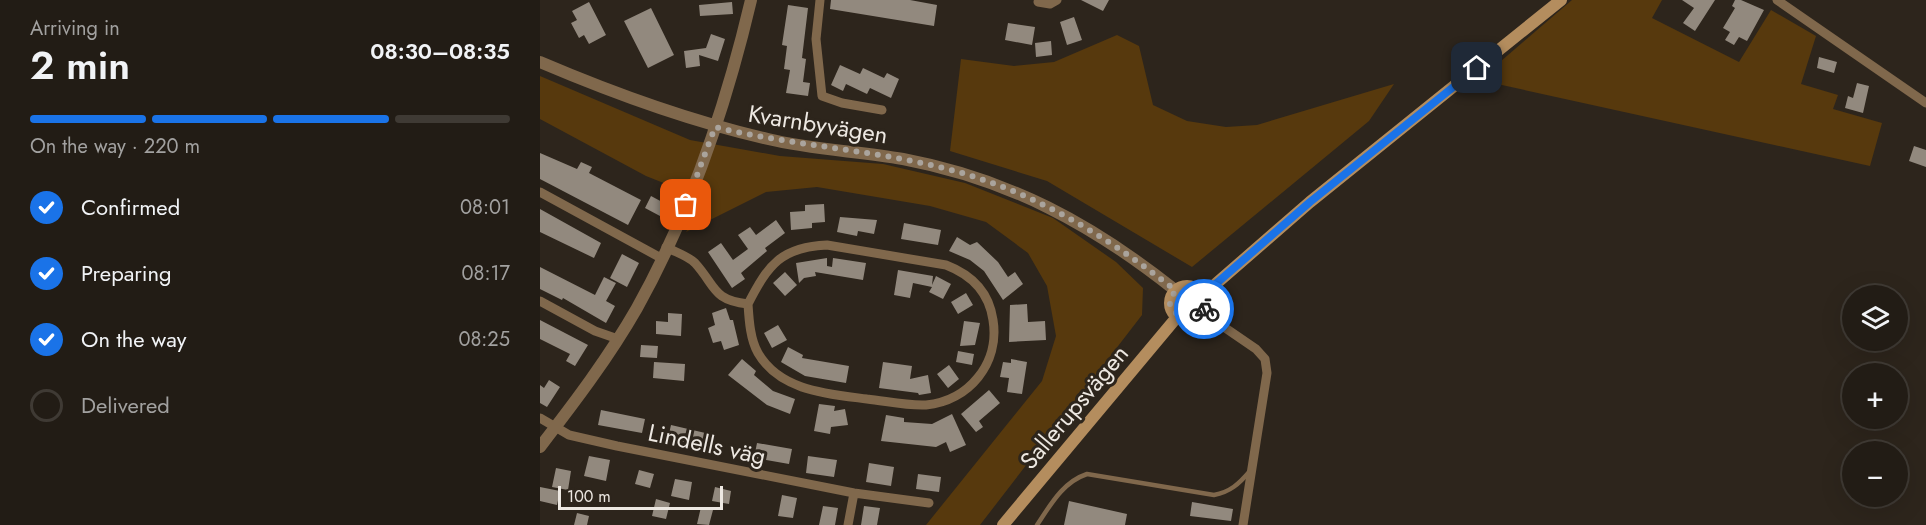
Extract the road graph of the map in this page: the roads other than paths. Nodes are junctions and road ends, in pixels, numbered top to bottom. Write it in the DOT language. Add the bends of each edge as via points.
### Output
graph roads {
  1 [pos="751,0"];
  2 [pos="820,0"];
  3 [pos="1058,0"];
  4 [pos="1561,0"];
  5 [pos="1777,0"];
  6 [pos="1038,2"];
  7 [pos="540,62"];
  8 [pos="1926,103"];
  9 [pos="882,110"];
  10 [pos="715,127"];
  11 [pos="540,192"];
  12 [pos="663,253"];
  13 [pos="1175,290"];
  14 [pos="1203,295"];
  15 [pos="540,301"];
  16 [pos="748,304"];
  17 [pos="1202,312"];
  18 [pos="1177,317"];
  19 [pos="618,339"];
  20 [pos="540,418"];
  21 [pos="555,427"];
  22 [pos="540,447"];
  23 [pos="1252,469"];
  24 [pos="854,493"];
  25 [pos="930,503"];
  26 [pos="848,525"];
  27 [pos="1003,525"];
  28 [pos="1038,525"];
  29 [pos="1243,525"];
  1 -- 10 [label="street" via="734,71"];
  2 -- 9 [label="street" via="816,39 822,96"];
  3 -- 6 [label="street" via="1050,4"];
  4 -- 14 [label="main road" via="1310,202"];
  5 -- 8 [label="street"];
  7 -- 10 [label="street, Kvarnbyvägen" via="646,106"];
  10 -- 12 [label="street" via="695,185"];
  10 -- 13 [label="street, Kvarnbyvägen" via="772,140 905,160 991,182 1108,239"];
  11 -- 12 [label="street"];
  12 -- 16 [label="street" via="694,262 715,293"];
  12 -- 19 [label="street"];
  13 -- 14 [label="main road" via="1188,285"];
  13 -- 18 [label="main road" via="1170,304"];
  14 -- 17 [label="main road"];
  15 -- 19 [label="street"];
  16 -- 16 [label="street" via="777,258 812,245 838,246 961,271 984,292 991,307 994,341 982,374 956,396 923,405 859,398 809,390 782,377 758,352"];
  17 -- 18 [label="main road" via="1191,320"];
  17 -- 23 [label="street" via="1265,359 1267,373"];
  18 -- 27 [label="main road, Sallerupsvägen"];
  19 -- 21 [label="street"];
  20 -- 21 [label="street, Lindells väg"];
  21 -- 22 [label="street"];
  21 -- 24 [label="street, Lindells väg" via="569,435 617,446"];
  23 -- 28 [label="lane" via="1226,493 1214,495 1087,474 1074,478 1055,497"];
  23 -- 29 [label="street"];
  24 -- 25 [label="street, Lindells väg"];
  24 -- 26 [label="street"];
}
